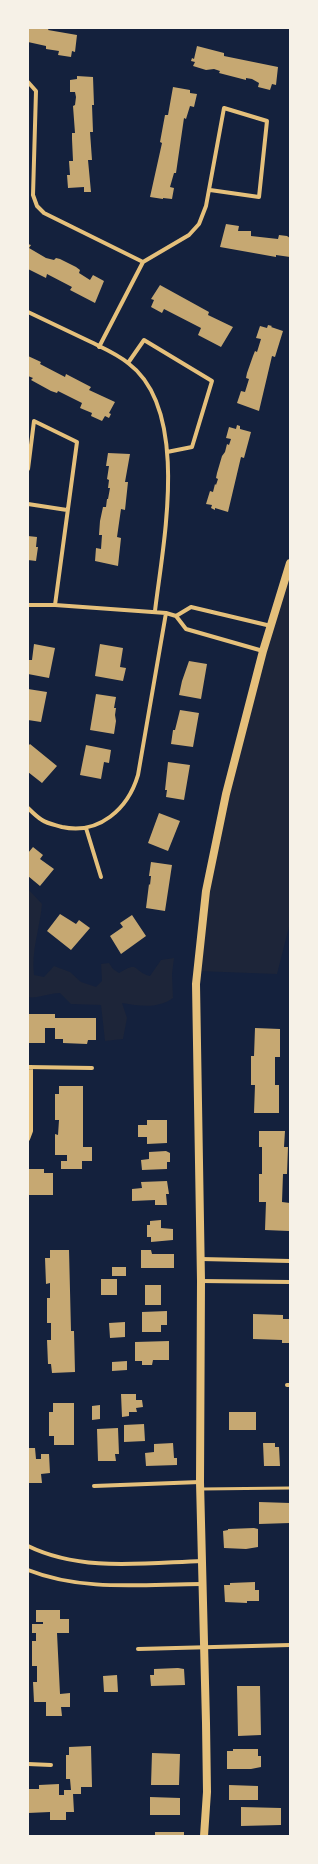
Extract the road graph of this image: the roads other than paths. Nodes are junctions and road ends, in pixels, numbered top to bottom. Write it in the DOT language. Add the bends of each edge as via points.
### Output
graph roads {
  1 [pos="28,82"];
  2 [pos="210,190"];
  3 [pos="143,262"];
  4 [pos="28,312"];
  5 [pos="99,347"];
  6 [pos="128,363"];
  7 [pos="167,452"];
  8 [pos="28,469"];
  9 [pos="28,504"];
  10 [pos="68,510"];
  11 [pos="290,563"];
  12 [pos="28,605"];
  13 [pos="55,605"];
  14 [pos="154,611"];
  15 [pos="166,613"];
  16 [pos="176,616"];
  17 [pos="271,626"];
  18 [pos="263,651"];
  19 [pos="28,808"];
  20 [pos="86,828"];
  21 [pos="101,877"];
  22 [pos="30,1067"];
  23 [pos="92,1068"];
  24 [pos="28,1139"];
  25 [pos="201,1259"];
  26 [pos="290,1261"];
  27 [pos="201,1281"];
  28 [pos="290,1282"];
  29 [pos="200,1485"];
  30 [pos="94,1486"];
  31 [pos="290,1488"];
  32 [pos="28,1546"];
  33 [pos="202,1561"];
  34 [pos="28,1570"];
  35 [pos="202,1584"];
  36 [pos="290,1645"];
  37 [pos="203,1647"];
  38 [pos="138,1649"];
  39 [pos="28,1764"];
  40 [pos="50,1765"];
  41 [pos="204,1836"];
  1 -- 3 [label="street" via="36,91 33,195 37,206 44,213"];
  2 -- 2 [label="street" via="224,108 267,121 259,197"];
  2 -- 3 [label="street" via="198,224 189,235"];
  3 -- 5 [label="street"];
  4 -- 5 [label="street"];
  5 -- 6 [label="street"];
  6 -- 7 [label="street" via="151,388 158,402"];
  6 -- 7 [label="street" via="144,340 212,381 192,447"];
  7 -- 14 [label="street" via="167,498"];
  8 -- 10 [label="street" via="34,421 77,442"];
  9 -- 10 [label="street"];
  10 -- 13 [label="street"];
  11 -- 17 [label="main road"];
  12 -- 13 [label="street"];
  13 -- 14 [label="street"];
  14 -- 15 [label="street"];
  15 -- 16 [label="street"];
  15 -- 20 [label="street" via="134,788 118,811 102,823"];
  16 -- 17 [label="street" via="191,607"];
  16 -- 18 [label="street" via="186,629"];
  17 -- 18 [label="main road"];
  18 -- 25 [label="main road" via="226,794 206,892 196,978"];
  19 -- 20 [label="street" via="42,820 53,824 72,829"];
  20 -- 21 [label="street"];
  22 -- 23 [label="street"];
  22 -- 24 [label="street" via="31,1131"];
  25 -- 26 [label="street"];
  25 -- 27 [label="main road"];
  27 -- 28 [label="street"];
  27 -- 29 [label="main road"];
  29 -- 30 [label="street"];
  29 -- 31 [label="lane"];
  29 -- 33 [label="main road"];
  32 -- 33 [label="street" via="50,1555 101,1564"];
  33 -- 35 [label="main road"];
  34 -- 35 [label="street" via="65,1581 87,1584"];
  35 -- 37 [label="main road"];
  36 -- 37 [label="street"];
  37 -- 38 [label="street"];
  37 -- 41 [label="main road" via="207,1792"];
  39 -- 40 [label="street"];
}
